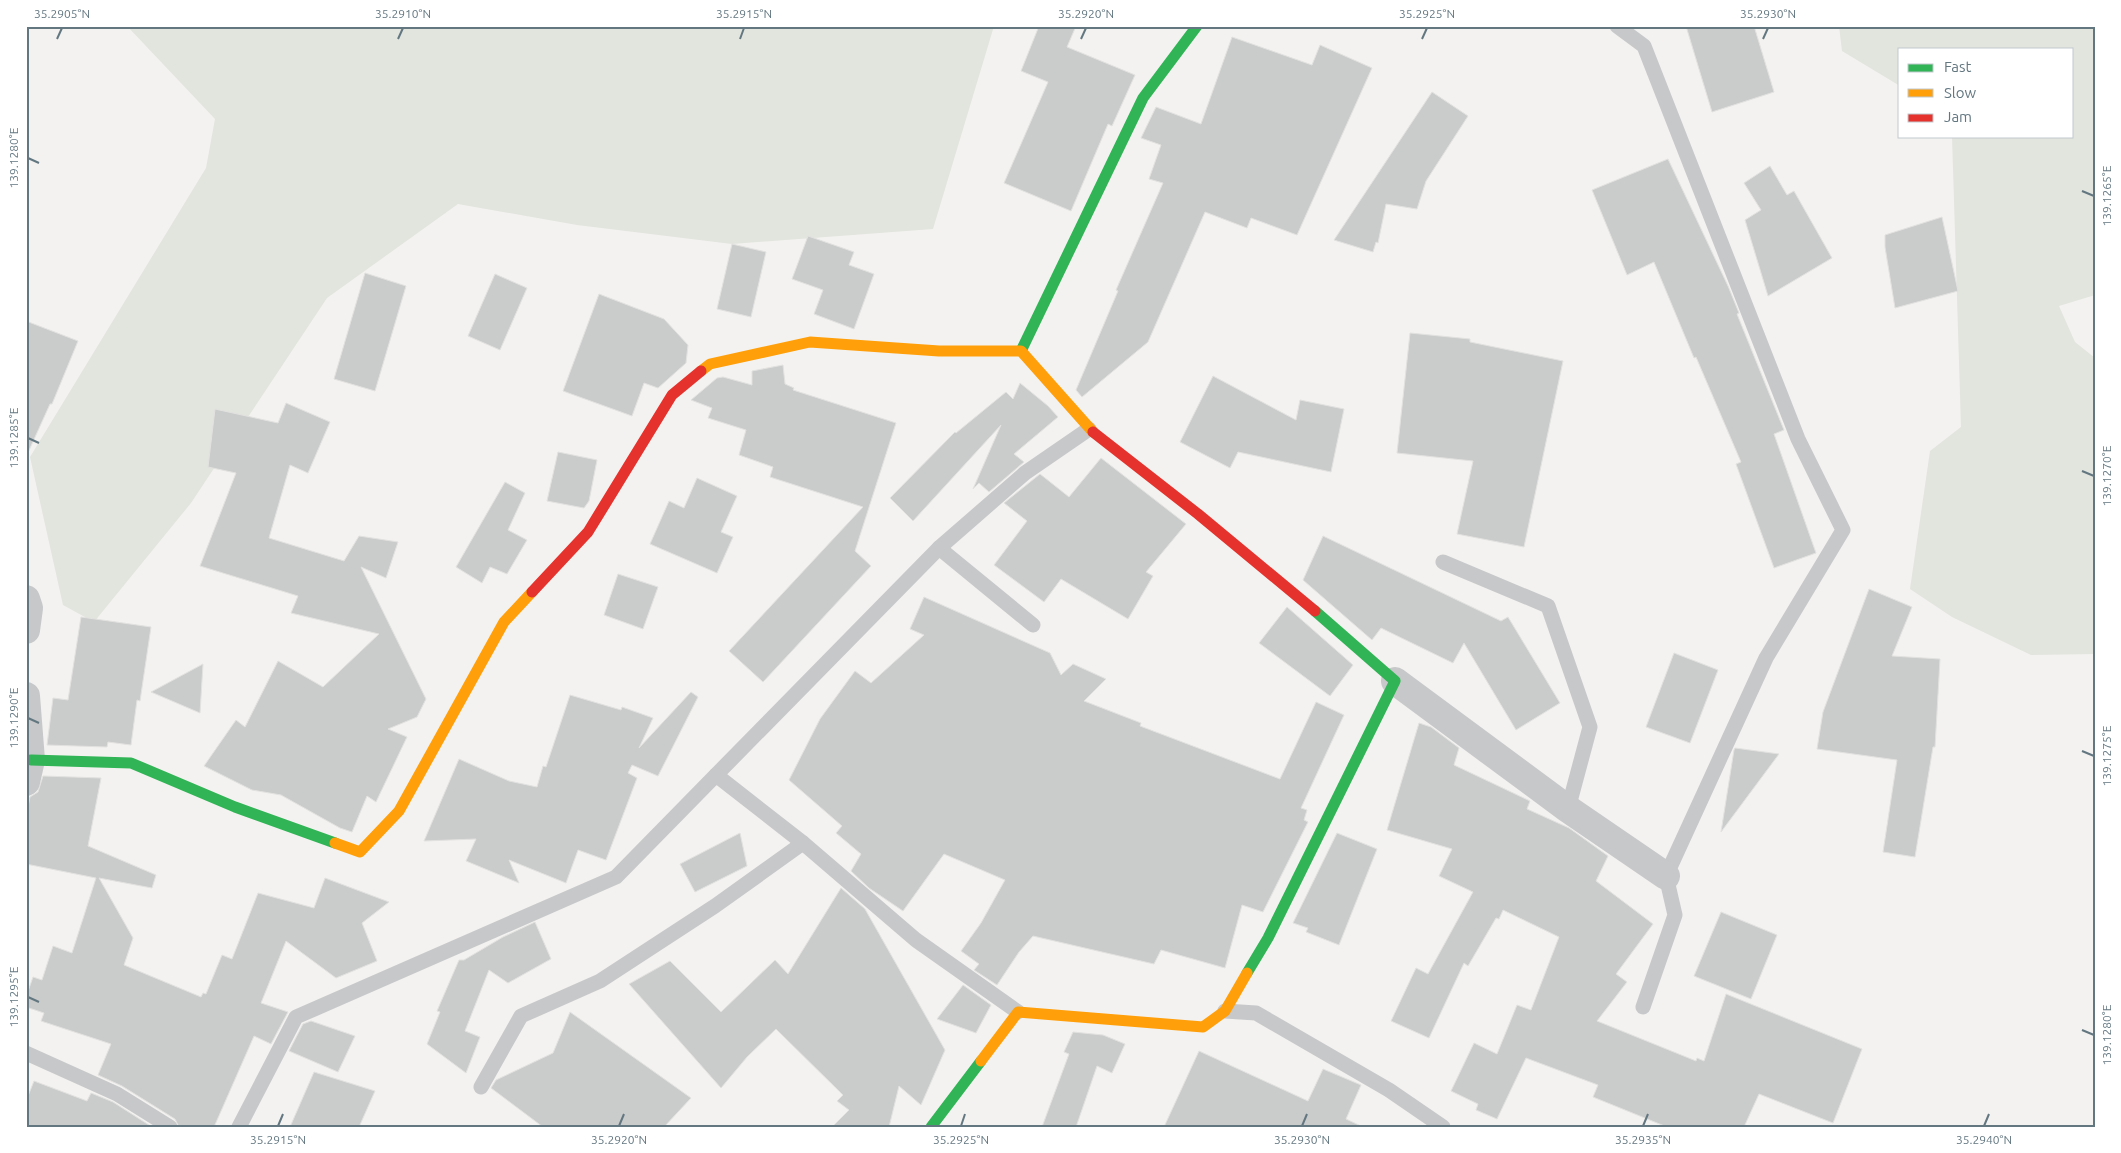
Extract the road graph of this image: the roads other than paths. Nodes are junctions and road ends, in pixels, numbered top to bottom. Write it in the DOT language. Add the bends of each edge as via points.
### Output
graph roads {
  1 [pos="1197,26"];
  2 [pos="1617,26"];
  3 [pos="1021,351"];
  4 [pos="1089,429"];
  5 [pos="939,548"];
  6 [pos="1443,562"];
  7 [pos="26,599"];
  8 [pos="1033,625"];
  9 [pos="26,630"];
  10 [pos="1395,681"];
  11 [pos="26,696"];
  12 [pos="29,771"];
  13 [pos="716,774"];
  14 [pos="1568,809"];
  15 [pos="803,844"];
  16 [pos="1666,876"];
  17 [pos="1643,1007"];
  18 [pos="1225,1011"];
  19 [pos="1018,1012"];
  20 [pos="26,1053"];
  21 [pos="481,1086"];
  22 [pos="170,1127"];
  23 [pos="239,1127"];
  24 [pos="932,1127"];
  25 [pos="1442,1127"];
  1 -- 3 [label="street" via="1143,98"];
  2 -- 16 [label="lane" via="1644,46 1798,439 1843,530 1766,658"];
  3 -- 4 [label="street"];
  3 -- 12 [label="street" via="939,351 810,342 710,364 672,395 588,532 504,622 399,811 360,852 235,807 130,763"];
  4 -- 5 [label="lane" via="1025,473"];
  4 -- 10 [label="street" via="1304,601"];
  5 -- 8 [label="lane"];
  5 -- 13 [label="lane"];
  6 -- 14 [label="lane" via="1548,606 1590,727"];
  7 -- 9 [label="street" via="29,608"];
  10 -- 14 [label="street"];
  10 -- 18 [label="street" via="1268,938"];
  11 -- 12 [label="street"];
  13 -- 15 [label="lane"];
  13 -- 23 [label="lane" via="616,877 296,1017"];
  14 -- 16 [label="street"];
  15 -- 19 [label="lane" via="916,940"];
  15 -- 21 [label="lane" via="600,981 521,1016"];
  16 -- 17 [label="lane" via="1675,915"];
  18 -- 19 [label="street" via="1203,1027"];
  18 -- 25 [label="lane" via="1256,1013 1389,1090"];
  19 -- 24 [label="street"];
  20 -- 22 [label="lane" via="117,1094"];
}
